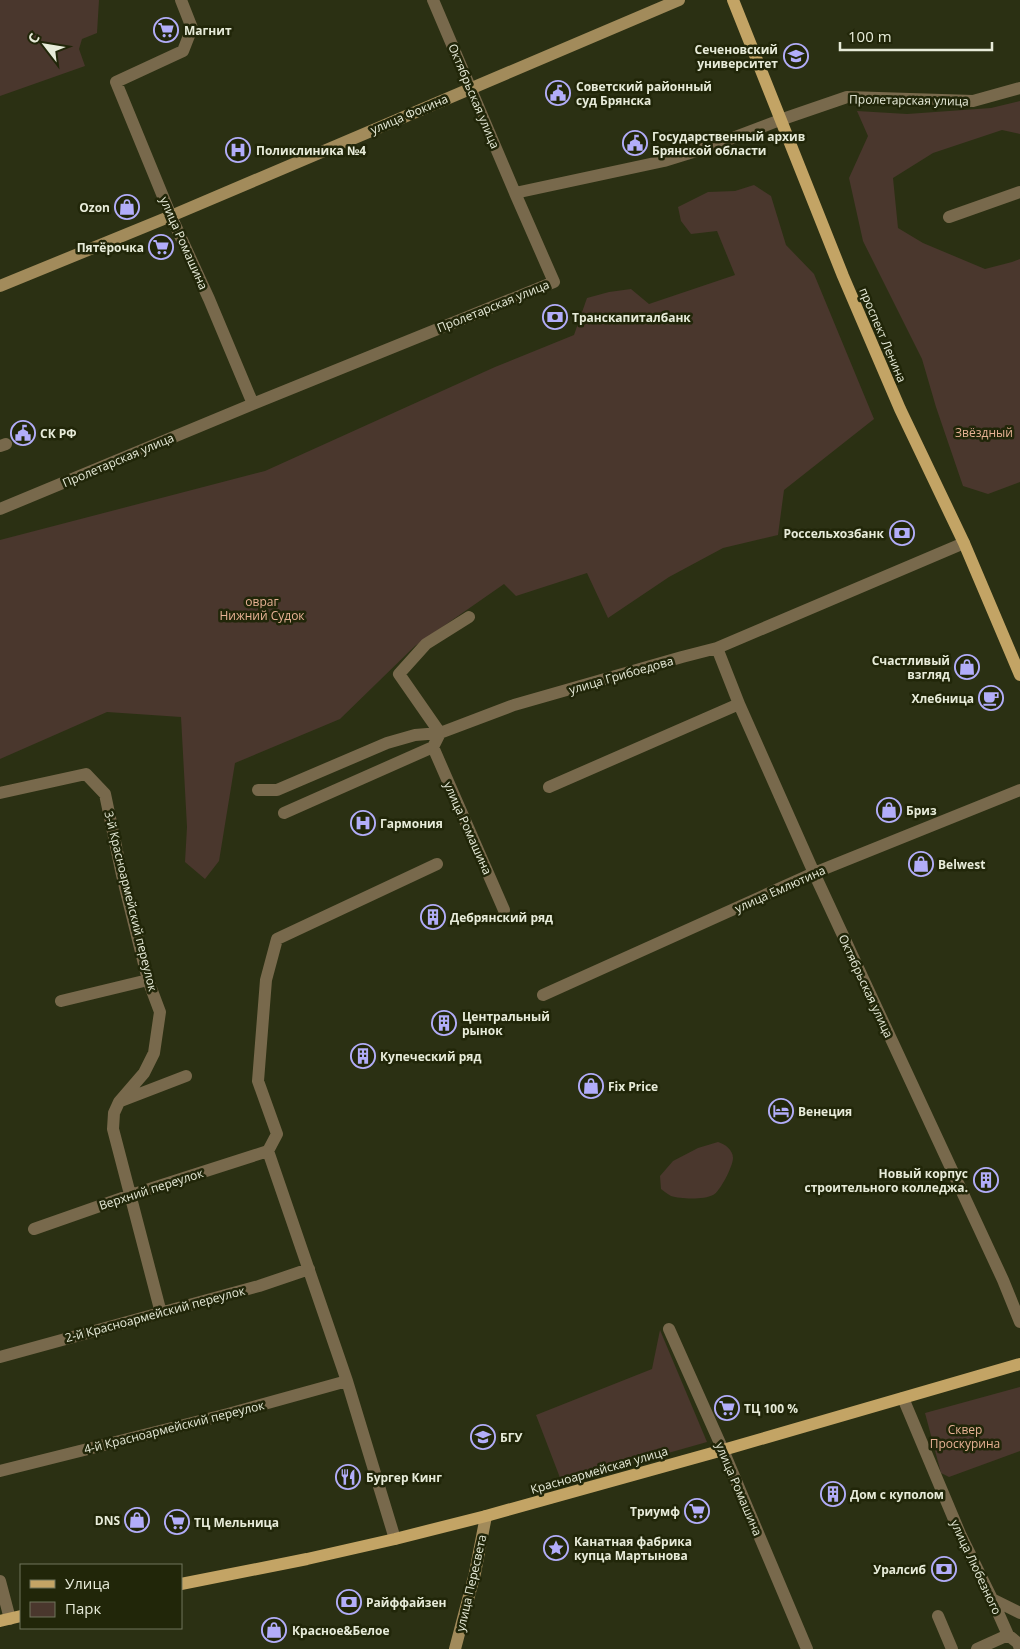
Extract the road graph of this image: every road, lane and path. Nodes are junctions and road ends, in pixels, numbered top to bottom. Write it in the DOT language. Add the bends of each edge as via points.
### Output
graph roads {
  1 [pos="181,0"];
  2 [pos="433,0"];
  3 [pos="679,0"];
  4 [pos="733,0"];
  5 [pos="471,88"];
  6 [pos="1020,88"];
  7 [pos="780,120"];
  8 [pos="1020,192"];
  9 [pos="515,193"];
  10 [pos="171,216"];
  11 [pos="949,217"];
  12 [pos="0,286"];
  13 [pos="253,404"];
  14 [pos="0,509"];
  15 [pos="964,543"];
  16 [pos="469,617"];
  17 [pos="717,648"];
  18 [pos="1020,674"];
  19 [pos="739,704"];
  20 [pos="440,733"];
  21 [pos="433,747"];
  22 [pos="549,787"];
  23 [pos="258,790"];
  24 [pos="1020,790"];
  25 [pos="0,793"];
  26 [pos="284,813"];
  27 [pos="437,864"];
  28 [pos="814,873"];
  29 [pos="504,910"];
  30 [pos="148,980"];
  31 [pos="543,995"];
  32 [pos="62,1001"];
  33 [pos="186,1076"];
  34 [pos="119,1102"];
  35 [pos="268,1151"];
  36 [pos="131,1195"];
  37 [pos="34,1229"];
  38 [pos="310,1269"];
  39 [pos="161,1313"];
  40 [pos="1020,1322"];
  41 [pos="669,1329"];
  42 [pos="0,1356"];
  43 [pos="1020,1364"];
  44 [pos="347,1381"];
  45 [pos="903,1398"];
  46 [pos="723,1450"];
  47 [pos="0,1471"];
  48 [pos="486,1516"];
  49 [pos="395,1539"];
  50 [pos="0,1581"];
  51 [pos="182,1584"];
  52 [pos="992,1599"];
  53 [pos="1020,1613"];
  54 [pos="938,1616"];
  55 [pos="11,1619"];
  56 [pos="1008,1635"];
  57 [pos="455,1649"];
  58 [pos="807,1649"];
  59 [pos="952,1649"];
  60 [pos="977,1649"];
  61 [pos="1020,1649"];
  1 -- 10 [label="street, улица Ромашина" via="192,28 183,51 116,82"];
  2 -- 5 [label="street, Октябрьская улица"];
  3 -- 5 [label="main road, улица Фокина"];
  4 -- 7 [label="main road, проспект Ленина"];
  5 -- 9 [label="street, Октябрьская улица"];
  5 -- 10 [label="main road, улица Фокина"];
  6 -- 7 [label="street, Пролетарская улица" via="973,101 847,97"];
  7 -- 9 [label="street, Пролетарская улица" via="664,161"];
  7 -- 15 [label="main road, проспект Ленина" via="896,401"];
  8 -- 11 [label="street"];
  9 -- 13 [label="street, Пролетарская улица" via="554,282"];
  10 -- 12 [label="main road, улица Фокина"];
  10 -- 13 [label="street, улица Ромашина"];
  13 -- 14 [label="street, Пролетарская улица"];
  15 -- 17 [label="street, улица Грибоедова"];
  15 -- 18 [label="main road, проспект Ленина"];
  16 -- 20 [label="street" via="426,644 399,674"];
  17 -- 19 [label="street, Октябрьская улица"];
  17 -- 20 [label="street, улица Грибоедова" via="514,706"];
  19 -- 22 [label="street"];
  19 -- 28 [label="street, Октябрьская улица"];
  20 -- 21 [label="street"];
  20 -- 23 [label="street, улица Грибоедова" via="415,735 387,743 277,790"];
  21 -- 26 [label="street"];
  21 -- 29 [label="street, улица Ромашина"];
  24 -- 28 [label="street, улица Емлютина"];
  25 -- 30 [label="street, 3-й Красноармейский переулок" via="86,774 105,794"];
  27 -- 35 [label="street" via="276,939 266,980 258,1082 277,1134"];
  28 -- 31 [label="street, улица Емлютина"];
  28 -- 40 [label="street, Октябрьская улица"];
  30 -- 32 [label="street"];
  30 -- 34 [label="street, 3-й Красноармейский переулок" via="160,1012 154,1053 144,1073"];
  33 -- 34 [label="street"];
  34 -- 36 [label="street, 3-й Красноармейский переулок" via="113,1129"];
  35 -- 36 [label="street, Верхний переулок"];
  35 -- 38 [label="street"];
  36 -- 37 [label="street, Верхний переулок"];
  36 -- 39 [label="street, 3-й Красноармейский переулок"];
  38 -- 39 [label="street, 2-й Красноармейский переулок"];
  38 -- 44 [label="street"];
  39 -- 42 [label="street, 2-й Красноармейский переулок"];
  41 -- 46 [label="street, улица Ромашина"];
  43 -- 45 [label="main road, Красноармейская улица"];
  44 -- 47 [label="street, 4-й Красноармейский переулок"];
  44 -- 49 [label="street"];
  45 -- 46 [label="main road, Красноармейская улица"];
  45 -- 52 [label="street, улица Любезного" via="961,1536"];
  46 -- 48 [label="main road, Красноармейская улица"];
  46 -- 58 [label="street, улица Ромашина"];
  48 -- 49 [label="main road, Красноармейская улица"];
  48 -- 57 [label="main road, улица Пересвета"];
  49 -- 51 [label="main road, Красноармейская улица"];
  50 -- 55 [label="street"];
  52 -- 53 [label="street"];
  52 -- 56 [label="street, улица Любезного"];
  54 -- 59 [label="street"];
  56 -- 60 [label="street"];
  56 -- 61 [label="street, улица Любезного"];
}
